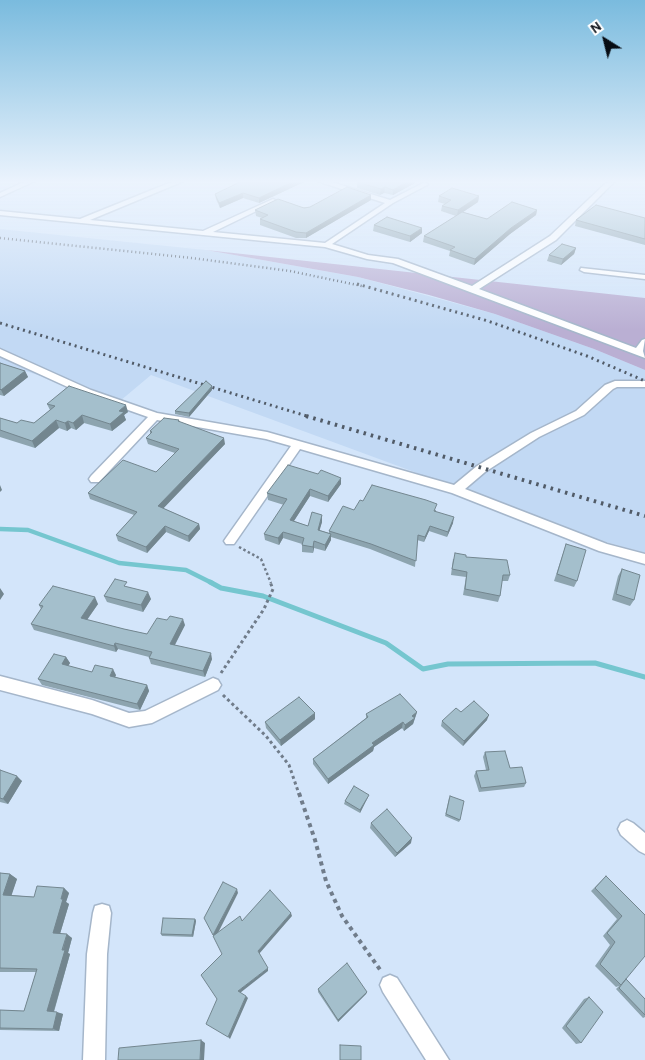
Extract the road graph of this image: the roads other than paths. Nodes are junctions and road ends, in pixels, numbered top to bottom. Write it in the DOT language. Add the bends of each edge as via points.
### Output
graph roads {
  1 [pos="187,230"];
  2 [pos="209,230"];
  3 [pos="348,230"];
  4 [pos="561,230"];
  5 [pos="206,232"];
  6 [pos="326,245"];
  7 [pos="584,270"];
  8 [pos="645,277"];
  9 [pos="473,289"];
  10 [pos="645,342"];
  11 [pos="0,352"];
  12 [pos="642,354"];
  13 [pos="645,384"];
  14 [pos="155,416"];
  15 [pos="298,444"];
  16 [pos="96,478"];
  17 [pos="456,490"];
  18 [pos="230,541"];
  19 [pos="645,558"];
  20 [pos="0,684"];
  21 [pos="213,685"];
  22 [pos="627,829"];
  23 [pos="645,844"];
  24 [pos="102,913"];
  25 [pos="390,985"];
  26 [pos="94,1060"];
  27 [pos="438,1060"];
  1 -- 5 [label="street"];
  2 -- 5 [label="street"];
  3 -- 6 [label="street"];
  4 -- 9 [label="street"];
  5 -- 6 [label="street"];
  6 -- 9 [label="street" via="395,261"];
  7 -- 8 [label="street"];
  9 -- 12 [label="street"];
  10 -- 12 [label="street"];
  11 -- 14 [label="street" via="87,392"];
  13 -- 17 [label="street" via="609,387 580,412 527,440 481,469"];
  14 -- 15 [label="street"];
  14 -- 16 [label="street"];
  15 -- 17 [label="street"];
  15 -- 18 [label="street"];
  17 -- 19 [label="street" via="604,548"];
  20 -- 21 [label="street" via="129,720 146,718"];
  22 -- 23 [label="street"];
  24 -- 26 [label="street" via="97,954"];
  25 -- 27 [label="street"];
}
